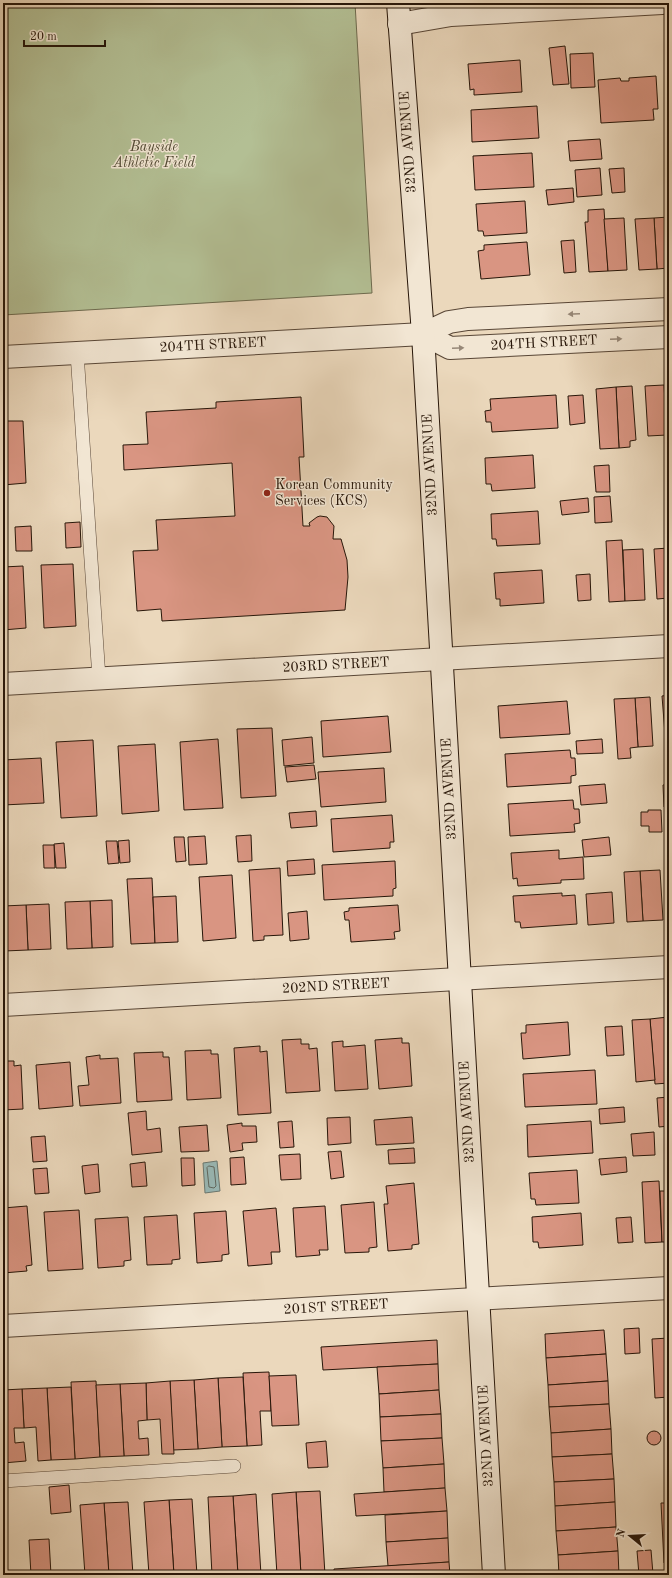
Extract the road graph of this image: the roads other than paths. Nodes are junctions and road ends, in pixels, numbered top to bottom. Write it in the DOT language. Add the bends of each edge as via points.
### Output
graph roads {
  1 [pos="662,3"];
  2 [pos="398,13"];
  3 [pos="669,309"];
  4 [pos="423,334"];
  5 [pos="669,337"];
  6 [pos="77,353"];
  7 [pos="3,357"];
  8 [pos="669,646"];
  9 [pos="441,659"];
  10 [pos="99,678"];
  11 [pos="3,684"];
  12 [pos="669,967"];
  13 [pos="460,979"];
  14 [pos="3,1005"];
  15 [pos="669,1288"];
  16 [pos="478,1299"];
  17 [pos="3,1326"];
  18 [pos="234,1466"];
  19 [pos="3,1481"];
  20 [pos="494,1575"];
  1 -- 2 [label="street" via="451,15"];
  2 -- 4 [label="street, 32ND AVENUE"];
  3 -- 4 [label="street, 204TH STREET, one-way" via="468,320 449,322"];
  4 -- 5 [label="street, 204TH STREET, one-way" via="450,348"];
  4 -- 6 [label="street, 204TH STREET"];
  4 -- 9 [label="street, 32ND AVENUE"];
  6 -- 7 [label="street, 204TH STREET"];
  6 -- 10 [label="lane"];
  8 -- 9 [label="street, 203RD STREET"];
  9 -- 10 [label="street, 203RD STREET"];
  9 -- 13 [label="street, 32ND AVENUE"];
  10 -- 11 [label="street, 203RD STREET"];
  12 -- 13 [label="street, 202ND STREET"];
  13 -- 14 [label="street, 202ND STREET"];
  13 -- 16 [label="street, 32ND AVENUE"];
  15 -- 16 [label="street, 201ST STREET"];
  16 -- 17 [label="street, 201ST STREET"];
  16 -- 20 [label="street, 32ND AVENUE"];
  18 -- 19 [label="lane"];
}
